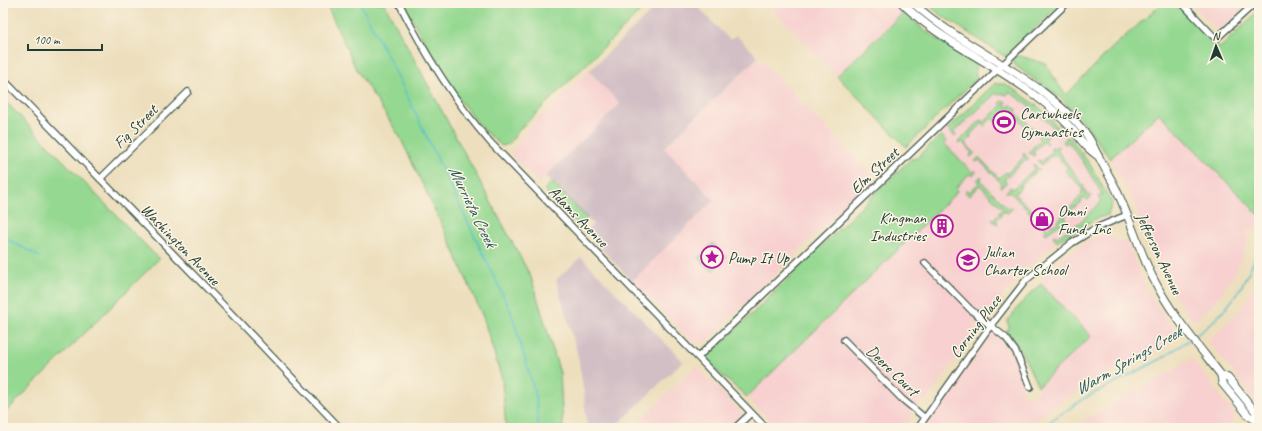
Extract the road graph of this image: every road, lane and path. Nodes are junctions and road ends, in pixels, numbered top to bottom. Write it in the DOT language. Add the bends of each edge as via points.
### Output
graph roads {
  1 [pos="399,3"];
  2 [pos="902,3"];
  3 [pos="913,3"];
  4 [pos="1067,3"];
  5 [pos="1182,3"];
  6 [pos="1255,3"];
  7 [pos="1003,64"];
  8 [pos="997,70"];
  9 [pos="3,79"];
  10 [pos="188,92"];
  11 [pos="1098,156"];
  12 [pos="100,179"];
  13 [pos="1127,215"];
  14 [pos="925,263"];
  15 [pos="991,325"];
  16 [pos="844,340"];
  17 [pos="698,357"];
  18 [pos="1030,387"];
  19 [pos="751,413"];
  20 [pos="925,418"];
  21 [pos="1259,422"];
  22 [pos="340,428"];
  23 [pos="735,428"];
  24 [pos="766,428"];
  25 [pos="918,428"];
  26 [pos="1252,428"];
  1 -- 17 [label="street, Adams Avenue" via="430,62 469,118"];
  2 -- 8 [label="main road, Jefferson Avenue" via="940,34"];
  3 -- 7 [label="main road, Jefferson Avenue" via="947,29"];
  4 -- 7 [label="street, Elm Street"];
  5 -- 6 [label="street" via="1216,39"];
  7 -- 8 [label="street, Elm Street"];
  7 -- 11 [label="main road, Jefferson Avenue" via="1051,97 1090,139"];
  8 -- 11 [label="main road, Jefferson Avenue" via="1038,97 1064,121 1088,150"];
  8 -- 17 [label="street, Elm Street"];
  9 -- 12 [label="street, Washington Avenue"];
  10 -- 12 [label="street, Fig Street"];
  11 -- 13 [label="main road, Jefferson Avenue"];
  12 -- 22 [label="street, Washington Avenue"];
  13 -- 15 [label="street, Corning Place" via="1096,228 1072,243 1026,280"];
  13 -- 21 [label="main road, Jefferson Avenue" via="1154,280 1170,307 1221,375 1222,383 1249,416"];
  14 -- 15 [label="street" via="970,309"];
  15 -- 18 [label="street" via="1006,338 1016,352"];
  15 -- 20 [label="street, Corning Place"];
  16 -- 20 [label="street, Deere Court" via="902,399"];
  17 -- 19 [label="street, Adams Avenue"];
  19 -- 23 [label="street"];
  19 -- 24 [label="street, Adams Avenue"];
  20 -- 25 [label="street, Corning Place"];
  21 -- 26 [label="street"];
}
